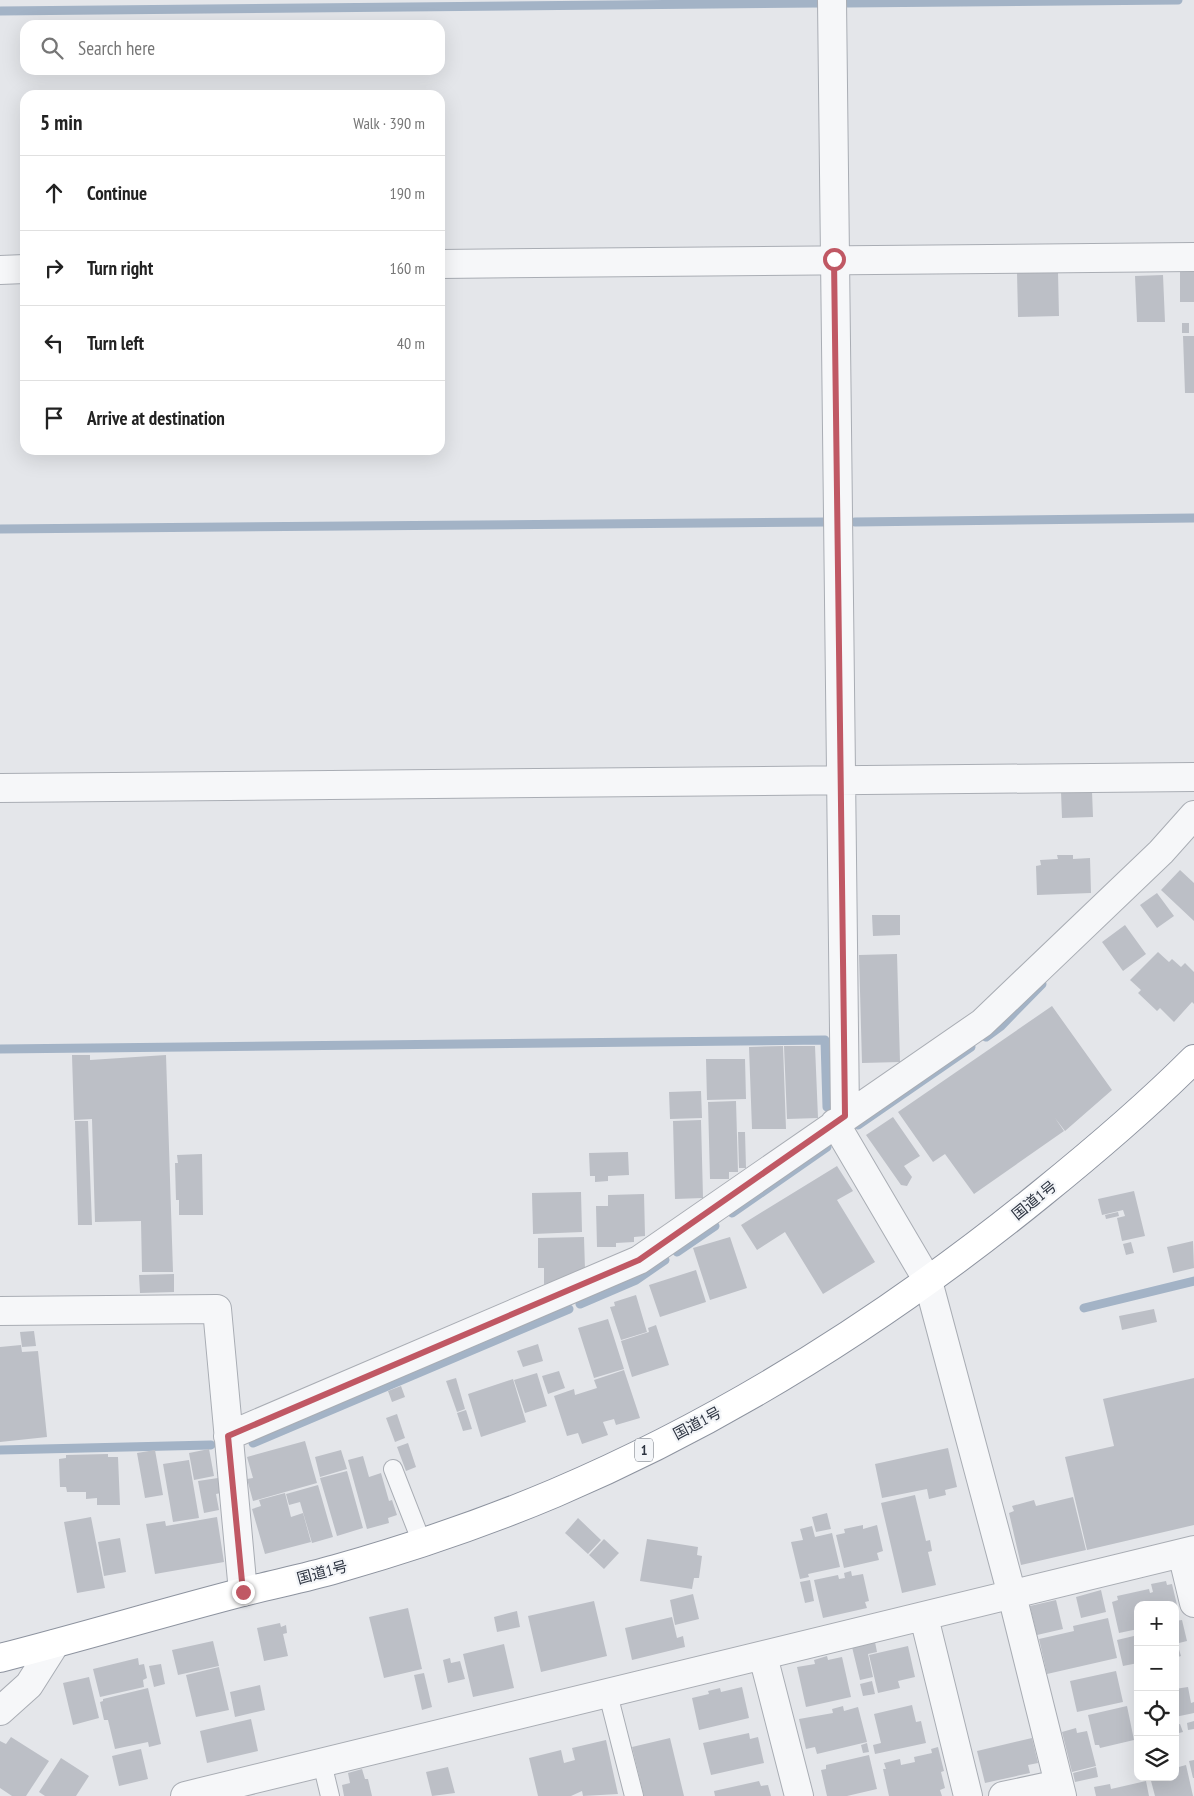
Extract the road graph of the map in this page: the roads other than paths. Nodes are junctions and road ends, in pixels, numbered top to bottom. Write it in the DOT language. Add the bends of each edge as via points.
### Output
graph roads {
  1 [pos="832,0"];
  2 [pos="1194,257"];
  3 [pos="834,259"];
  4 [pos="445,264"];
  5 [pos="0,270"];
  6 [pos="20,270"];
  7 [pos="1194,777"];
  8 [pos="840,780"];
  9 [pos="0,788"];
  10 [pos="1194,815"];
  11 [pos="1194,1059"];
  12 [pos="840,1120"];
  13 [pos="928,1281"];
  14 [pos="0,1311"];
  15 [pos="228,1436"];
  16 [pos="393,1469"];
  17 [pos="422,1543"];
  18 [pos="1188,1551"];
  19 [pos="243,1592"];
  20 [pos="1012,1595"];
  21 [pos="1194,1603"];
  22 [pos="924,1617"];
  23 [pos="55,1644"];
  24 [pos="763,1656"];
  25 [pos="0,1658"];
  26 [pos="608,1694"];
  27 [pos="0,1711"];
  28 [pos="322,1763"];
  29 [pos="1061,1790"];
  30 [pos="185,1796"];
  31 [pos="330,1796"];
  32 [pos="634,1796"];
  33 [pos="799,1796"];
  34 [pos="968,1796"];
  35 [pos="1003,1796"];
  1 -- 3 [label="street"];
  2 -- 3 [label="street"];
  3 -- 4 [label="street"];
  3 -- 8 [label="street"];
  5 -- 6 [label="street"];
  7 -- 8 [label="street"];
  8 -- 9 [label="street"];
  8 -- 12 [label="street"];
  10 -- 12 [label="street" via="1148,865 982,1023"];
  11 -- 13 [label="highway, 国道1号 / 1" via="1072,1168"];
  12 -- 13 [label="street"];
  12 -- 15 [label="street" via="639,1260"];
  13 -- 17 [label="highway, 国道1号 / 1" via="775,1382 683,1432 554,1493"];
  13 -- 20 [label="street"];
  14 -- 15 [label="street" via="217,1309"];
  15 -- 19 [label="street"];
  16 -- 17 [label="lane"];
  17 -- 19 [label="highway, 国道1号 / 1" via="334,1570"];
  18 -- 20 [label="street"];
  18 -- 21 [label="street"];
  19 -- 23 [label="highway, 国道1号 / 1"];
  20 -- 22 [label="street"];
  20 -- 29 [label="street"];
  22 -- 24 [label="street"];
  22 -- 34 [label="street"];
  23 -- 25 [label="highway, 国道1号 / 1"];
  23 -- 27 [label="street" via="29,1685"];
  24 -- 26 [label="street"];
  24 -- 33 [label="street"];
  26 -- 28 [label="street"];
  26 -- 32 [label="lane"];
  28 -- 30 [label="street"];
  28 -- 31 [label="lane"];
  29 -- 35 [label="street"];
}
